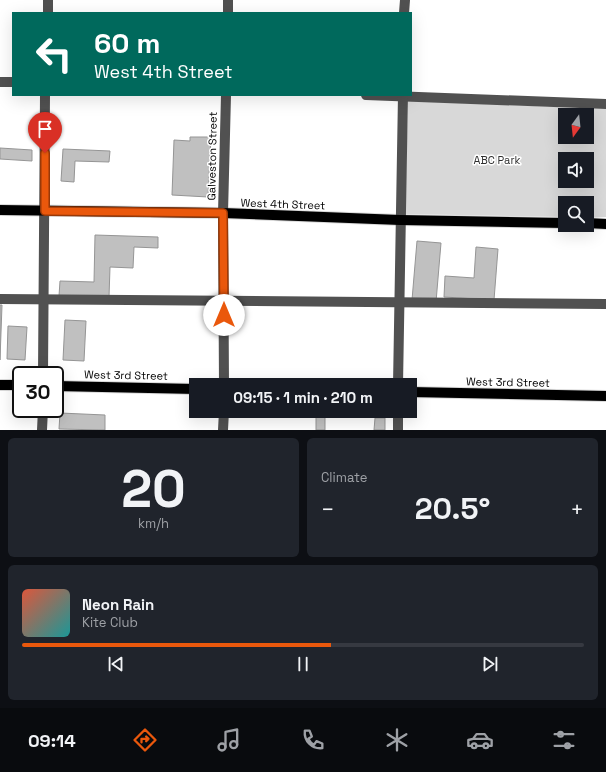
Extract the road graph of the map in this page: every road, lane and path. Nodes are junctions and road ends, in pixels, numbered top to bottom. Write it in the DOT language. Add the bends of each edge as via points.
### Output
graph roads {
  1 [pos="48,0"];
  2 [pos="228,0"];
  3 [pos="405,0"];
  4 [pos="48,12"];
  5 [pos="228,12"];
  6 [pos="404,12"];
  7 [pos="0,82"];
  8 [pos="12,82"];
  9 [pos="45,96"];
  10 [pos="226,96"];
  11 [pos="403,96"];
  12 [pos="606,104"];
  13 [pos="0,210"];
  14 [pos="45,211"];
  15 [pos="223,213"];
  16 [pos="400,220"];
  17 [pos="558,223"];
  18 [pos="594,223"];
  19 [pos="606,224"];
  20 [pos="0,299"];
  21 [pos="44,299"];
  22 [pos="224,301"];
  23 [pos="399,302"];
  24 [pos="606,304"];
  25 [pos="43,366"];
  26 [pos="224,378"];
  27 [pos="398,378"];
  28 [pos="0,385"];
  29 [pos="12,385"];
  30 [pos="64,386"];
  31 [pos="189,389"];
  32 [pos="417,392"];
  33 [pos="606,396"];
  34 [pos="43,418"];
  35 [pos="224,418"];
  36 [pos="398,418"];
  37 [pos="42,430"];
  38 [pos="223,430"];
  39 [pos="398,430"];
  1 -- 4 [label="street"];
  2 -- 5 [label="street"];
  3 -- 6 [label="street"];
  7 -- 8 [label="street"];
  9 -- 14 [label="street"];
  10 -- 15 [label="street, Galveston Street"];
  11 -- 12 [label="street"];
  11 -- 16 [label="street"];
  13 -- 14 [label="main road, West 4th Street"];
  14 -- 15 [label="main road, West 4th Street"];
  14 -- 21 [label="street"];
  15 -- 16 [label="main road, West 4th Street"];
  15 -- 22 [label="street, Galveston Street"];
  16 -- 17 [label="main road, West 4th Street"];
  16 -- 23 [label="street"];
  18 -- 19 [label="main road"];
  20 -- 21 [label="street"];
  21 -- 22 [label="street"];
  21 -- 25 [label="street"];
  22 -- 23 [label="street"];
  22 -- 26 [label="street, Galveston Street"];
  23 -- 24 [label="street"];
  23 -- 27 [label="street"];
  28 -- 29 [label="main road"];
  30 -- 31 [label="main road, West 3rd Street"];
  32 -- 33 [label="main road, West 3rd Street"];
  34 -- 37 [label="street"];
  35 -- 38 [label="street"];
  36 -- 39 [label="street"];
}
